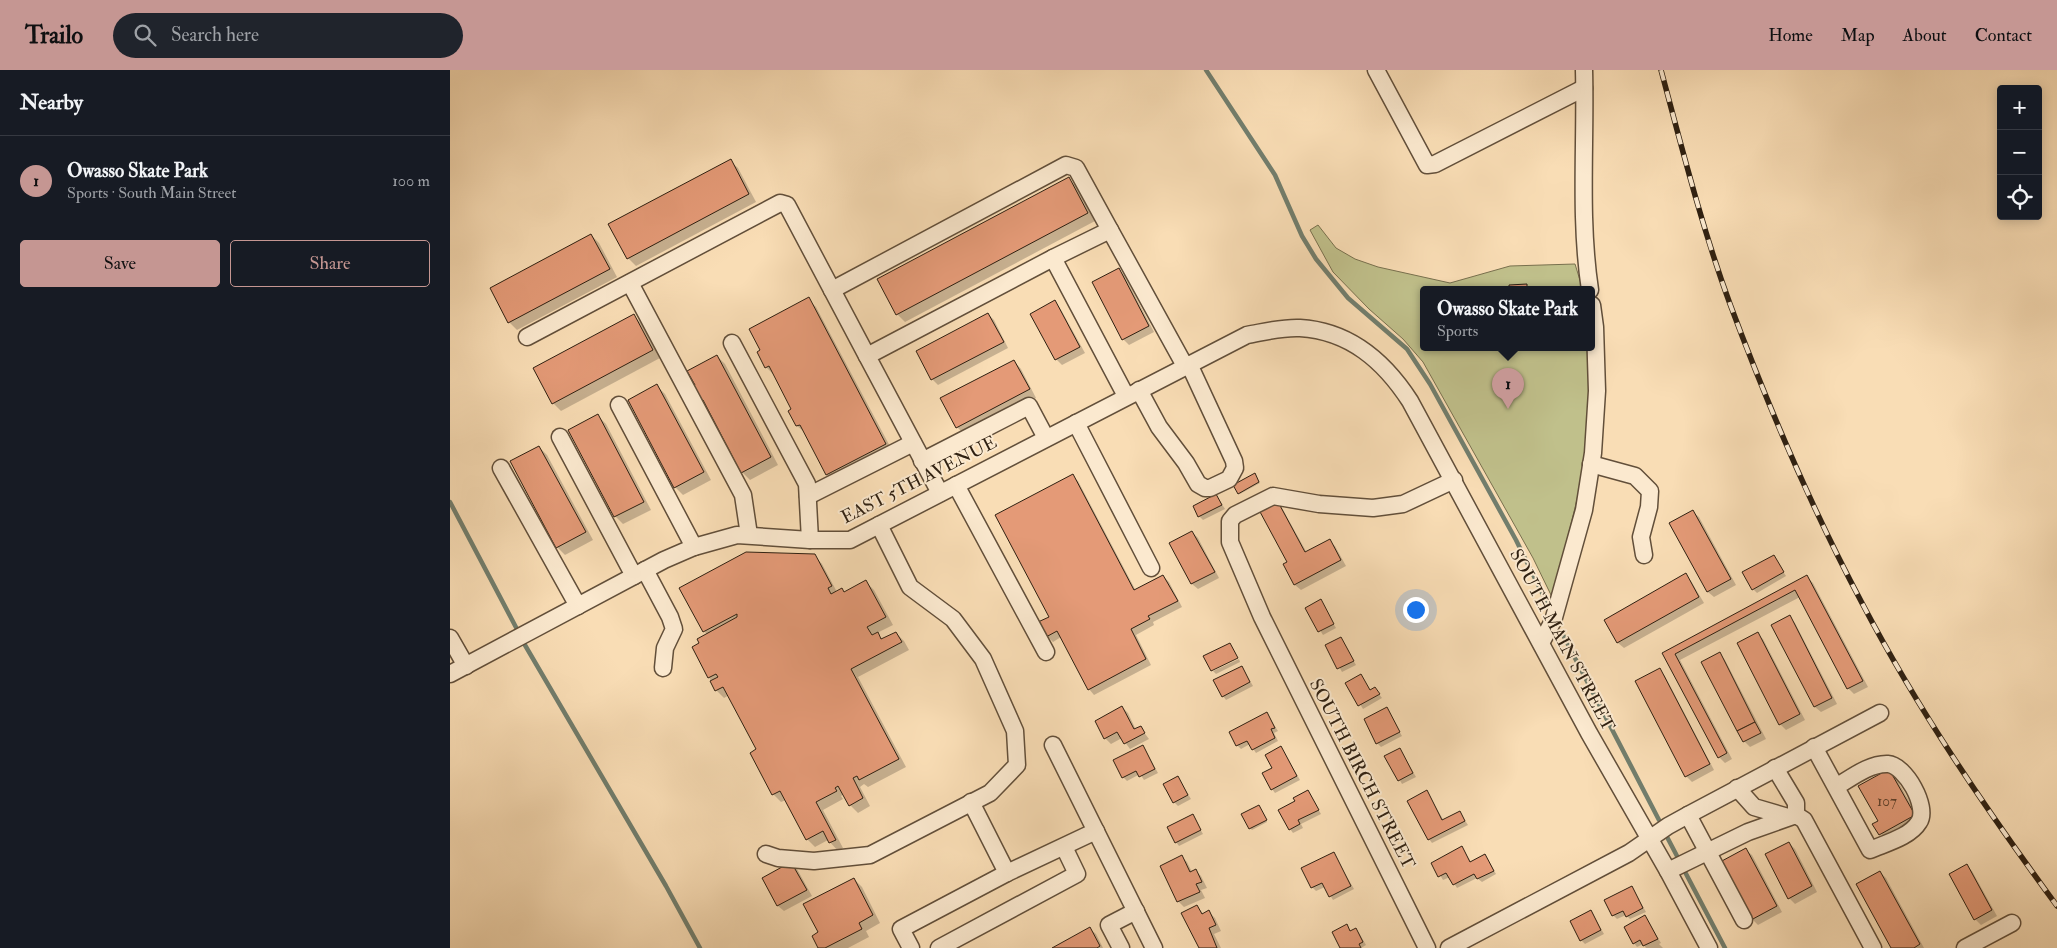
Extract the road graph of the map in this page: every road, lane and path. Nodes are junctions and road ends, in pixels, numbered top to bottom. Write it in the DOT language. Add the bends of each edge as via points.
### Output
graph roads {
  1 [pos="1376,70"];
  2 [pos="1584,70"];
  3 [pos="1584,88"];
  4 [pos="1110,230"];
  5 [pos="1053,258"];
  6 [pos="630,282"];
  7 [pos="1589,286"];
  8 [pos="832,290"];
  9 [pos="1595,327"];
  10 [pos="528,337"];
  11 [pos="732,343"];
  12 [pos="867,356"];
  13 [pos="1372,357"];
  14 [pos="1187,365"];
  15 [pos="1132,393"];
  16 [pos="619,405"];
  17 [pos="1076,423"];
  18 [pos="560,437"];
  19 [pos="1046,438"];
  20 [pos="913,444"];
  21 [pos="922,461"];
  22 [pos="1591,464"];
  23 [pos="501,468"];
  24 [pos="1454,480"];
  25 [pos="956,485"];
  26 [pos="940,493"];
  27 [pos="808,496"];
  28 [pos="879,525"];
  29 [pos="749,535"];
  30 [pos="810,540"];
  31 [pos="694,548"];
  32 [pos="1644,555"];
  33 [pos="1151,568"];
  34 [pos="640,573"];
  35 [pos="578,606"];
  36 [pos="450,638"];
  37 [pos="1541,643"];
  38 [pos="1046,652"];
  39 [pos="466,666"];
  40 [pos="663,668"];
  41 [pos="450,674"];
  42 [pos="1880,713"];
  43 [pos="1053,745"];
  44 [pos="1814,747"];
  45 [pos="1775,768"];
  46 [pos="1836,787"];
  47 [pos="1737,788"];
  48 [pos="971,802"];
  49 [pos="1688,814"];
  50 [pos="1792,816"];
  51 [pos="1096,831"];
  52 [pos="1650,838"];
  53 [pos="1064,846"];
  54 [pos="1708,852"];
  55 [pos="766,854"];
  56 [pos="1668,871"];
  57 [pos="1007,873"];
  58 [pos="1136,911"];
  59 [pos="1744,920"];
  60 [pos="2012,923"];
  61 [pos="911,948"];
  62 [pos="939,948"];
  63 [pos="1121,948"];
  64 [pos="1154,948"];
  65 [pos="1427,948"];
  66 [pos="1448,948"];
  67 [pos="1709,948"];
  68 [pos="1873,948"];
  69 [pos="1965,948"];
  1 -- 3 [label="street" via="1427,165 1435,164"];
  2 -- 3 [label="street"];
  3 -- 7 [label="street" via="1582,218"];
  4 -- 5 [label="street"];
  4 -- 8 [label="street" via="1076,168 1066,166"];
  4 -- 14 [label="street"];
  5 -- 12 [label="street"];
  5 -- 15 [label="street"];
  6 -- 8 [label="street" via="780,203 787,205"];
  6 -- 10 [label="street"];
  6 -- 29 [label="street" via="743,495"];
  8 -- 12 [label="street"];
  9 -- 22 [label="street" via="1597,391"];
  11 -- 27 [label="street" via="807,484"];
  12 -- 20 [label="street"];
  13 -- 14 [label="street, EAST 5TH AVENUE" via="1343,338 1300,328 1247,335"];
  13 -- 24 [label="street, SOUTH MAIN STREET" via="1399,385"];
  14 -- 15 [label="street, EAST 5TH AVENUE"];
  14 -- 15 [label="street" via="1234,461 1233,474 1228,479 1210,488 1198,484 1186,463"];
  15 -- 17 [label="street, EAST 5TH AVENUE"];
  16 -- 31 [label="street"];
  17 -- 19 [label="street, EAST 5TH AVENUE"];
  17 -- 33 [label="street"];
  18 -- 34 [label="street"];
  19 -- 21 [label="street" via="1029,406"];
  19 -- 25 [label="street, EAST 5TH AVENUE"];
  20 -- 21 [label="street"];
  20 -- 27 [label="street"];
  21 -- 26 [label="street"];
  22 -- 32 [label="street" via="1635,476 1650,491 1641,537"];
  22 -- 37 [label="street" via="1584,510 1553,621"];
  23 -- 35 [label="street"];
  24 -- 37 [label="street, SOUTH MAIN STREET"];
  24 -- 65 [label="street, SOUTH BIRCH STREET" via="1403,504 1373,508 1318,504 1273,496 1235,515 1230,522 1230,542 1262,617"];
  25 -- 26 [label="street, EAST 5TH AVENUE"];
  25 -- 38 [label="street"];
  26 -- 28 [label="street, EAST 5TH AVENUE"];
  27 -- 30 [label="street"];
  28 -- 30 [label="street, EAST 5TH AVENUE" via="850,540"];
  28 -- 48 [label="street" via="910,587 953,619 983,659 1015,730 1017,765 990,793"];
  29 -- 30 [label="street, EAST 5TH AVENUE"];
  29 -- 31 [label="street, EAST 5TH AVENUE" via="737,535"];
  31 -- 34 [label="street, EAST 5TH AVENUE"];
  34 -- 35 [label="street, EAST 5TH AVENUE"];
  34 -- 40 [label="street" via="670,617 674,629 665,648"];
  35 -- 39 [label="street, EAST 5TH AVENUE"];
  36 -- 39 [label="street"];
  37 -- 52 [label="street, SOUTH MAIN STREET"];
  39 -- 41 [label="street, EAST 5TH AVENUE"];
  42 -- 44 [label="street"];
  43 -- 51 [label="street"];
  44 -- 45 [label="street"];
  44 -- 46 [label="street"];
  45 -- 47 [label="street"];
  45 -- 50 [label="street" via="1796,803"];
  46 -- 46 [label="street" via="1870,850 1903,836 1920,821 1923,809 1917,795 1898,768 1889,764 1868,769"];
  47 -- 49 [label="street"];
  47 -- 50 [label="street" via="1754,807"];
  48 -- 55 [label="street" via="870,855 814,861"];
  48 -- 57 [label="street"];
  49 -- 52 [label="street"];
  49 -- 54 [label="street"];
  50 -- 54 [label="street" via="1748,832"];
  50 -- 68 [label="street" via="1804,820"];
  51 -- 53 [label="street"];
  51 -- 58 [label="street"];
  52 -- 56 [label="street, SOUTH MAIN STREET"];
  52 -- 66 [label="street" via="1628,853"];
  53 -- 57 [label="street"];
  53 -- 62 [label="street" via="1077,874"];
  54 -- 56 [label="street"];
  54 -- 59 [label="street"];
  56 -- 67 [label="street, SOUTH MAIN STREET"];
  57 -- 61 [label="street" via="901,929"];
  58 -- 63 [label="street" via="1109,925"];
  58 -- 64 [label="street"];
  60 -- 69 [label="street"];
}
